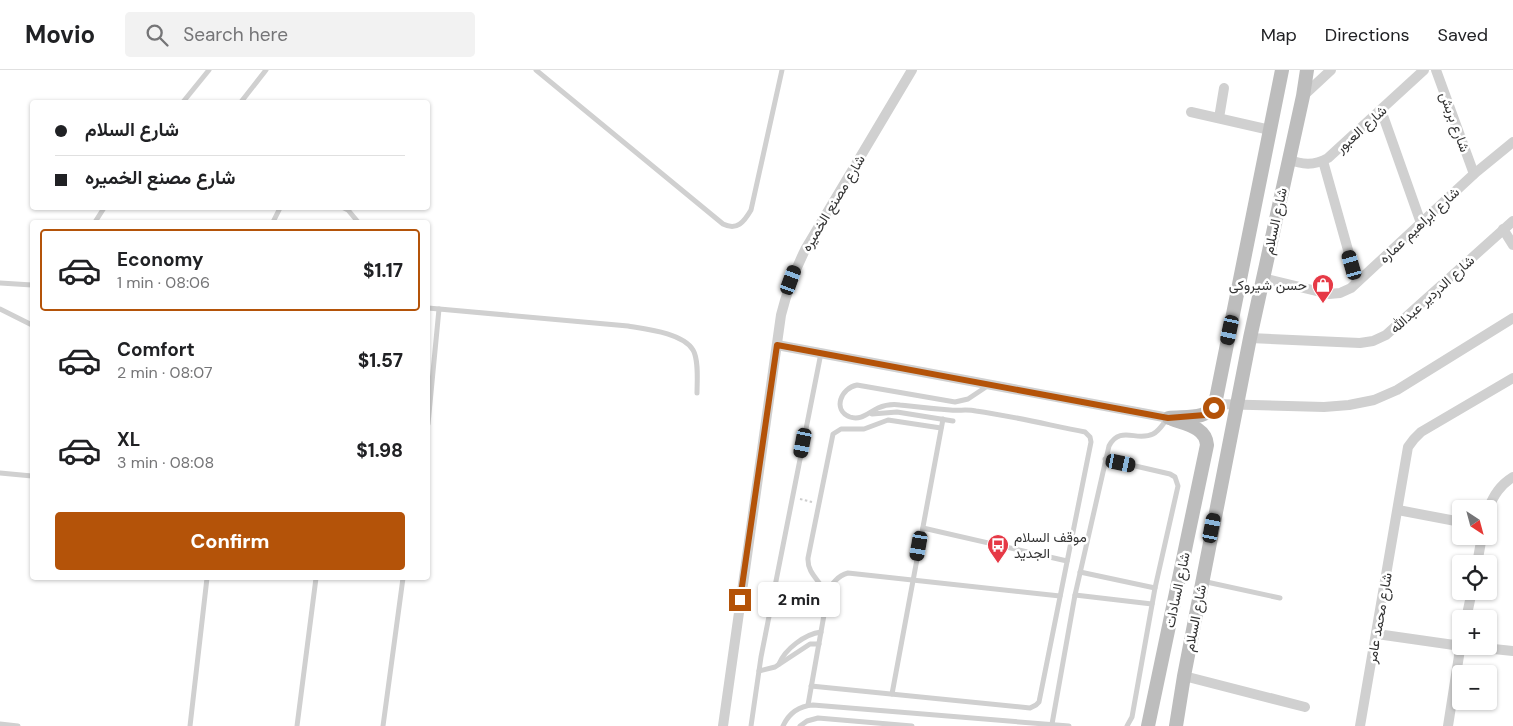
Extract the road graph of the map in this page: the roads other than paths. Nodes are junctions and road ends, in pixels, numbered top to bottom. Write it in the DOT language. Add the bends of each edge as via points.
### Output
graph roads {
  1 [pos="209,70"];
  2 [pos="266,70"];
  3 [pos="536,70"];
  4 [pos="782,70"];
  5 [pos="912,70"];
  6 [pos="1282,70"];
  7 [pos="1307,70"];
  8 [pos="1331,70"];
  9 [pos="1424,70"];
  10 [pos="1436,70"];
  11 [pos="1224,88"];
  12 [pos="1303,96"];
  13 [pos="185,100"];
  14 [pos="243,100"];
  15 [pos="1382,110"];
  16 [pos="1191,112"];
  17 [pos="1218,118"];
  18 [pos="1270,130"];
  19 [pos="1513,142"];
  20 [pos="1288,159"];
  21 [pos="1323,161"];
  22 [pos="1474,174"];
  23 [pos="348,210"];
  24 [pos="356,220"];
  25 [pos="1513,220"];
  26 [pos="1421,223"];
  27 [pos="1504,229"];
  28 [pos="1513,245"];
  29 [pos="1262,278"];
  30 [pos="1358,282"];
  31 [pos="0,283"];
  32 [pos="30,285"];
  33 [pos="430,308"];
  34 [pos="0,309"];
  35 [pos="439,309"];
  36 [pos="1513,318"];
  37 [pos="30,324"];
  38 [pos="1250,338"];
  39 [pos="777,345"];
  40 [pos="821,352"];
  41 [pos="1513,379"];
  42 [pos="990,384"];
  43 [pos="697,393"];
  44 [pos="430,403"];
  45 [pos="1215,404"];
  46 [pos="1236,405"];
  47 [pos="911,406"];
  48 [pos="868,414"];
  49 [pos="910,414"];
  50 [pos="1168,418"];
  51 [pos="942,419"];
  52 [pos="953,421"];
  53 [pos="941,428"];
  54 [pos="1105,459"];
  55 [pos="0,473"];
  56 [pos="30,476"];
  57 [pos="1513,477"];
  58 [pos="1492,500"];
  59 [pos="1194,508"];
  60 [pos="1398,510"];
  61 [pos="1452,520"];
  62 [pos="922,528"];
  63 [pos="1208,546"];
  64 [pos="1067,560"];
  65 [pos="1080,572"];
  66 [pos="207,580"];
  67 [pos="316,580"];
  68 [pos="404,580"];
  69 [pos="913,581"];
  70 [pos="1202,581"];
  71 [pos="1155,588"];
  72 [pos="826,593"];
  73 [pos="1075,594"];
  74 [pos="1060,596"];
  75 [pos="1280,598"];
  76 [pos="1152,604"];
  77 [pos="821,632"];
  78 [pos="1376,634"];
  79 [pos="819,644"];
  80 [pos="1452,644"];
  81 [pos="1497,649"];
  82 [pos="1513,651"];
  83 [pos="1460,655"];
  84 [pos="779,665"];
  85 [pos="759,671"];
  86 [pos="1184,676"];
  87 [pos="812,686"];
  88 [pos="892,694"];
  89 [pos="808,705"];
  90 [pos="1304,707"];
  91 [pos="0,724"];
  92 [pos="1052,724"];
  93 [pos="892,725"];
  94 [pos="18,726"];
  95 [pos="190,726"];
  96 [pos="297,726"];
  97 [pos="383,726"];
  98 [pos="723,726"];
  99 [pos="751,726"];
  100 [pos="783,726"];
  101 [pos="800,726"];
  102 [pos="912,726"];
  103 [pos="1069,726"];
  104 [pos="1127,726"];
  105 [pos="1148,726"];
  106 [pos="1176,726"];
  107 [pos="1360,726"];
  108 [pos="1448,726"];
  1 -- 13 [label="lane"];
  2 -- 14 [label="lane"];
  3 -- 4 [label="lane" via="723,224 734,227 751,210"];
  5 -- 39 [label="street, شارع مصنع الخميره" via="795,269 781,315"];
  6 -- 18 [label="street, شارع السلام"];
  7 -- 12 [label="street, شارع السلام"];
  8 -- 12 [label="street"];
  9 -- 15 [label="street, شارع العبور"];
  10 -- 22 [label="street, شارع بربش"];
  11 -- 17 [label="street"];
  12 -- 20 [label="street, شارع السلام"];
  15 -- 21 [label="street, شارع العبور"];
  15 -- 26 [label="street"];
  16 -- 17 [label="street"];
  17 -- 18 [label="street"];
  18 -- 45 [label="street, شارع السلام"];
  19 -- 22 [label="street, شارع ابراهيم عماره"];
  20 -- 21 [label="street, شارع العبور" via="1299,164"];
  20 -- 29 [label="street, شارع السلام"];
  21 -- 30 [label="street"];
  22 -- 26 [label="street, شارع ابراهيم عماره"];
  23 -- 24 [label="lane"];
  25 -- 27 [label="street, شارع الدردير عبدالله"];
  26 -- 30 [label="street, شارع ابراهيم عماره"];
  27 -- 28 [label="street"];
  27 -- 38 [label="street, شارع الدردير عبدالله" via="1380,338 1360,343"];
  29 -- 30 [label="street, شارع ابراهيم عماره" via="1329,294 1340,293"];
  29 -- 38 [label="street, شارع السلام"];
  31 -- 32 [label="lane"];
  33 -- 35 [label="lane"];
  34 -- 37 [label="lane"];
  35 -- 43 [label="lane" via="628,326 660,332 680,339 693,350 698,369"];
  35 -- 44 [label="lane"];
  36 -- 46 [label="street" via="1397,390 1374,400 1324,407"];
  38 -- 46 [label="street, شارع السلام"];
  39 -- 40 [label="street"];
  39 -- 98 [label="street, شارع مصنع الخميره"];
  40 -- 42 [label="street"];
  40 -- 85 [label="lane"];
  41 -- 60 [label="street, شارع محمد عامر" via="1414,438 1408,447"];
  42 -- 48 [label="lane" via="968,399 955,402 857,385 844,391 840,405 845,414 858,418"];
  42 -- 50 [label="street"];
  45 -- 46 [label="street"];
  45 -- 50 [label="street" via="1205,415"];
  46 -- 63 [label="street, شارع السلام"];
  47 -- 48 [label="lane" via="891,405"];
  47 -- 49 [label="lane"];
  47 -- 64 [label="lane" via="974,410 1088,434 1091,442"];
  48 -- 49 [label="lane"];
  49 -- 51 [label="lane"];
  50 -- 54 [label="lane" via="1148,436 1118,436 1109,446"];
  50 -- 59 [label="street, شارع السادات" via="1198,429 1207,441"];
  51 -- 52 [label="lane"];
  51 -- 53 [label="lane"];
  53 -- 62 [label="lane"];
  53 -- 72 [label="lane" via="888,420 864,430 838,430 832,437 808,563 810,573"];
  54 -- 65 [label="lane"];
  54 -- 71 [label="lane" via="1170,474 1177,480 1178,489"];
  55 -- 56 [label="lane"];
  57 -- 58 [label="street"];
  59 -- 63 [label="street"];
  59 -- 105 [label="street, شارع السادات"];
  60 -- 61 [label="street"];
  60 -- 78 [label="street, شارع محمد عامر"];
  62 -- 64 [label="lane"];
  62 -- 69 [label="lane"];
  63 -- 70 [label="street, شارع السلام"];
  64 -- 74 [label="lane"];
  65 -- 71 [label="lane"];
  65 -- 73 [label="lane"];
  66 -- 95 [label="lane"];
  67 -- 96 [label="lane"];
  68 -- 97 [label="lane"];
  69 -- 72 [label="lane" via="848,573 836,579"];
  69 -- 74 [label="lane"];
  69 -- 88 [label="lane"];
  70 -- 75 [label="lane"];
  70 -- 86 [label="street, شارع السلام"];
  71 -- 76 [label="lane"];
  72 -- 77 [label="lane"];
  73 -- 76 [label="lane"];
  73 -- 92 [label="lane"];
  74 -- 88 [label="lane" via="1039,702 1033,707"];
  76 -- 104 [label="lane" via="1132,717"];
  77 -- 79 [label="lane"];
  77 -- 84 [label="lane" via="790,648"];
  78 -- 80 [label="street"];
  78 -- 107 [label="street, شارع محمد عامر"];
  79 -- 84 [label="lane" via="806,646"];
  79 -- 87 [label="lane"];
  81 -- 82 [label="street"];
  83 -- 108 [label="street"];
  84 -- 85 [label="lane"];
  85 -- 99 [label="lane"];
  86 -- 90 [label="street"];
  86 -- 106 [label="street, شارع السلام"];
  87 -- 88 [label="lane"];
  87 -- 89 [label="lane"];
  89 -- 92 [label="lane"];
  89 -- 100 [label="lane" via="793,712"];
  91 -- 94 [label="lane"];
  92 -- 103 [label="lane"];
  93 -- 101 [label="lane" via="818,718"];
  93 -- 102 [label="lane"];
}
